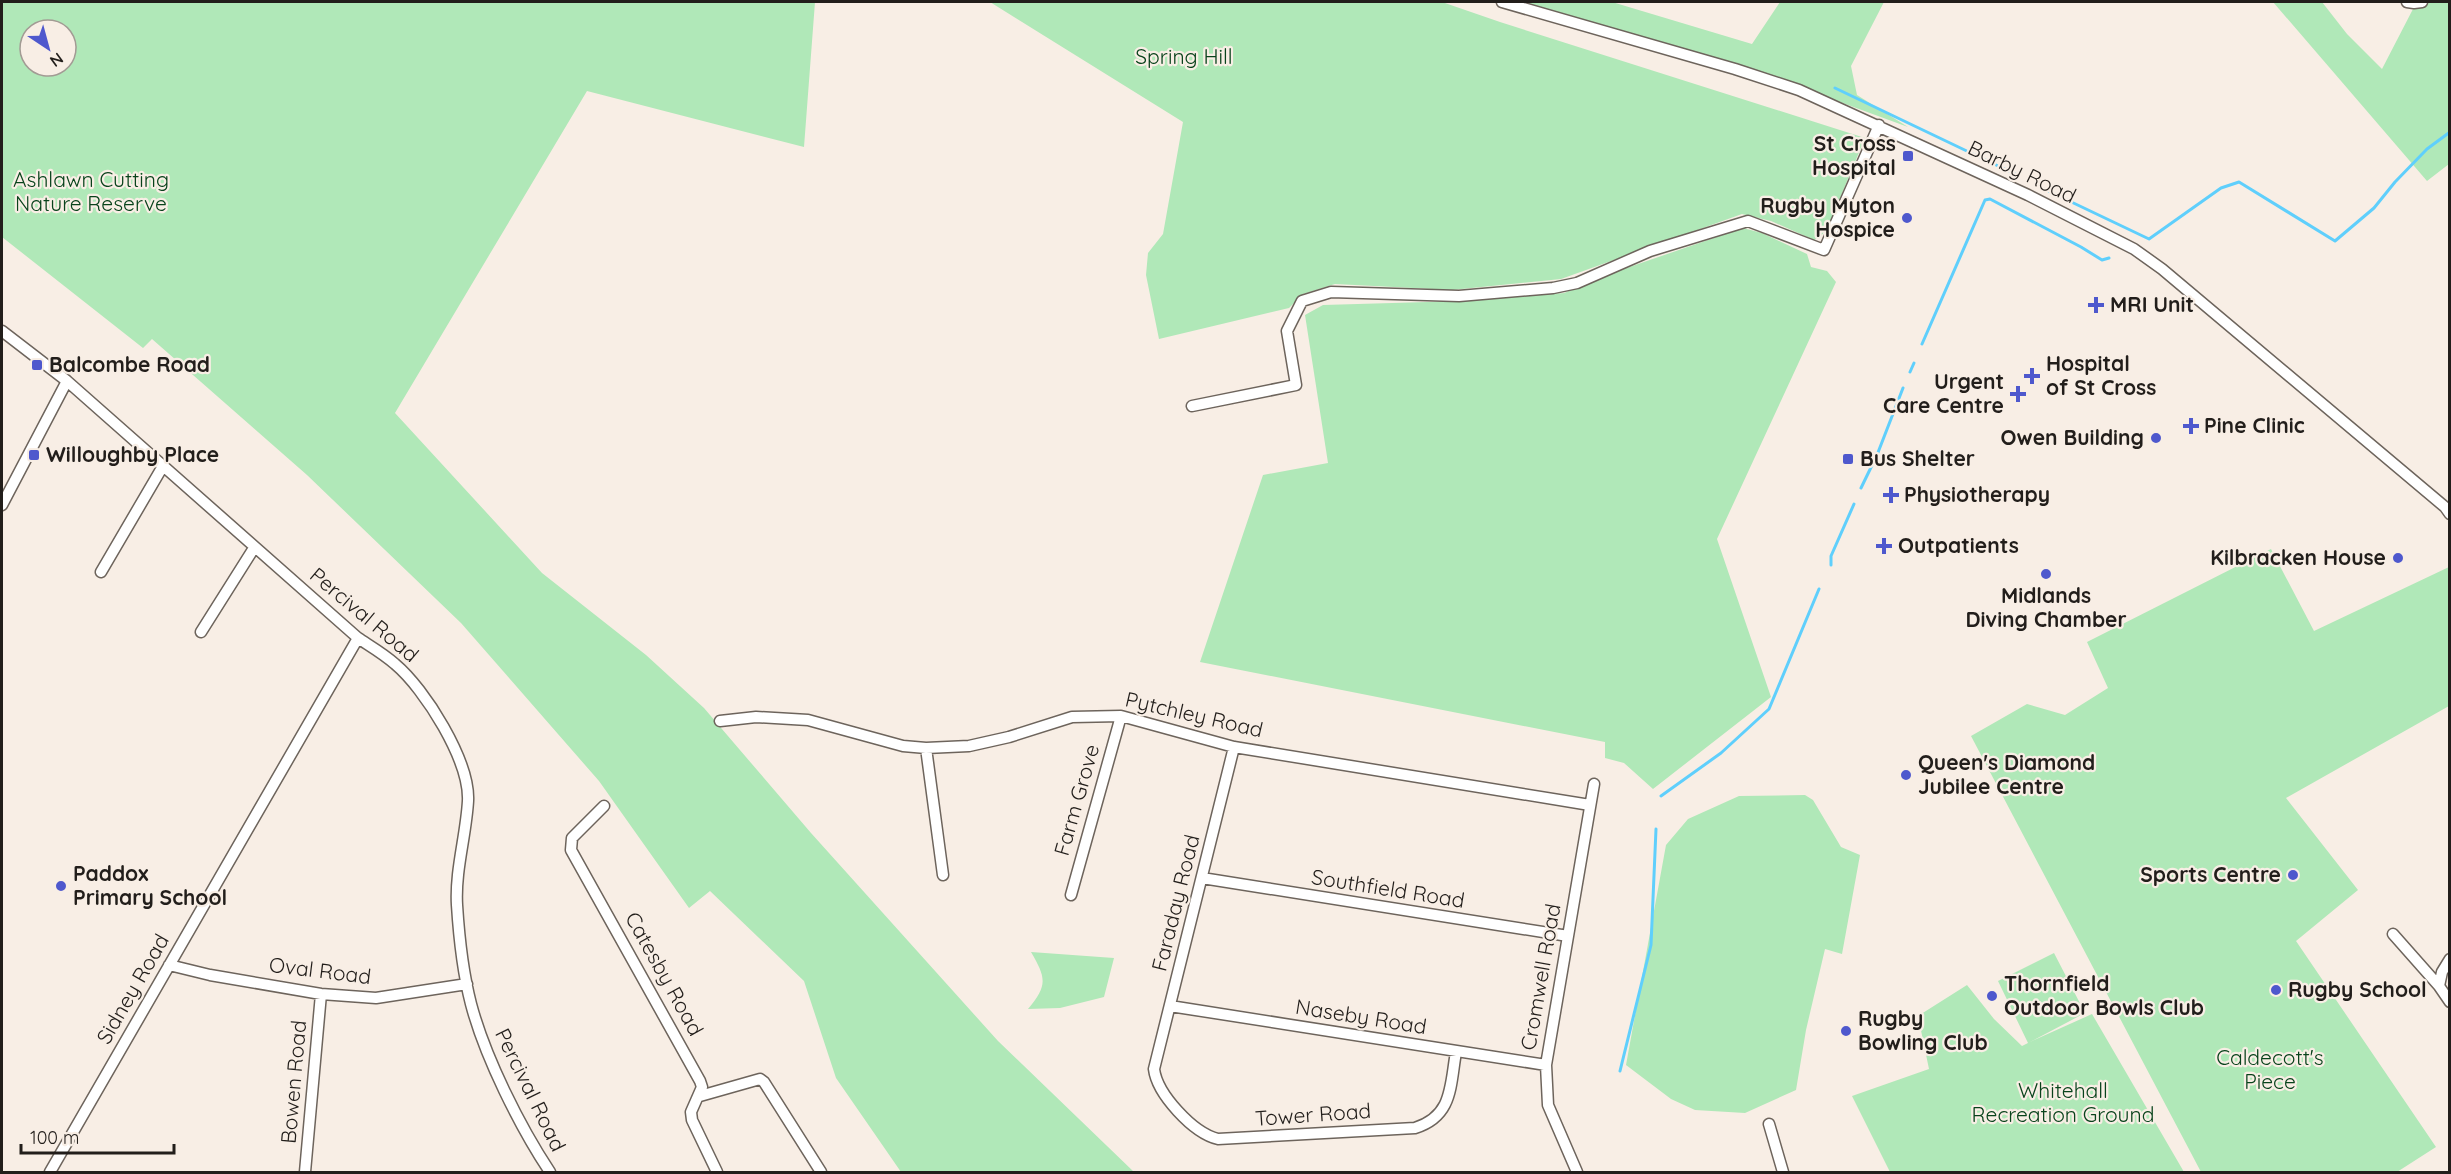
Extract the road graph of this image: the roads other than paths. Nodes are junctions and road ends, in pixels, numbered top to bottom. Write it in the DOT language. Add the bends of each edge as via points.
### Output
graph roads {
  1 [pos="1502,2"];
  2 [pos="2407,2"];
  3 [pos="2422,2"];
  4 [pos="1879,125"];
  5 [pos="2,331"];
  6 [pos="67,381"];
  7 [pos="1192,406"];
  8 [pos="163,466"];
  9 [pos="6,487"];
  10 [pos="2,505"];
  11 [pos="2448,508"];
  12 [pos="254,548"];
  13 [pos="101,572"];
  14 [pos="201,632"];
  15 [pos="358,638"];
  16 [pos="1121,716"];
  17 [pos="720,722"];
  18 [pos="1234,747"];
  19 [pos="926,748"];
  20 [pos="1594,784"];
  21 [pos="1590,805"];
  22 [pos="604,806"];
  23 [pos="943,875"];
  24 [pos="1202,878"];
  25 [pos="1071,895"];
  26 [pos="2393,934"];
  27 [pos="1568,936"];
  28 [pos="2450,959"];
  29 [pos="169,965"];
  30 [pos="467,984"];
  31 [pos="2439,986"];
  32 [pos="321,994"];
  33 [pos="2450,1002"];
  34 [pos="1170,1006"];
  35 [pos="1456,1052"];
  36 [pos="1546,1065"];
  37 [pos="1154,1069"];
  38 [pos="700,1096"];
  39 [pos="1770,1124"];
  40 [pos="50,1173"];
  41 [pos="305,1173"];
  42 [pos="550,1173"];
  43 [pos="717,1173"];
  44 [pos="821,1173"];
  45 [pos="1577,1173"];
  46 [pos="1783,1173"];
  1 -- 4 [label="street, Barby Road" via="1783,85"];
  2 -- 3 [label="street"];
  4 -- 7 [label="street" via="1824,250 1748,221 1650,251 1576,283 1553,288 1459,296 1331,292 1302,302 1287,331 1296,385"];
  4 -- 11 [label="street, Barby Road" via="2134,249"];
  5 -- 6 [label="street, Percival Road"];
  6 -- 8 [label="street, Percival Road"];
  6 -- 9 [label="street"];
  8 -- 12 [label="street, Percival Road"];
  8 -- 13 [label="street"];
  9 -- 10 [label="street"];
  12 -- 14 [label="street"];
  12 -- 15 [label="street, Percival Road"];
  15 -- 29 [label="street, Sidney Road"];
  15 -- 30 [label="street, Percival Road" via="410,678 442,723 461,762 468,802 457,904"];
  16 -- 18 [label="street, Pytchley Road"];
  16 -- 19 [label="street, Pytchley Road" via="1072,717 969,746"];
  16 -- 25 [label="street, Farm Grove"];
  17 -- 19 [label="street, Pytchley Road" via="756,717 808,720 903,746"];
  18 -- 21 [label="street, Pytchley Road"];
  18 -- 24 [label="street, Faraday Road"];
  19 -- 23 [label="street"];
  20 -- 21 [label="street, Cromwell Road"];
  21 -- 27 [label="street, Cromwell Road"];
  22 -- 38 [label="street, Catesby Road" via="572,838 571,850 696,1074 702,1088"];
  24 -- 27 [label="street, Southfield Road"];
  24 -- 34 [label="street, Faraday Road"];
  26 -- 31 [label="street"];
  27 -- 36 [label="street, Cromwell Road"];
  28 -- 31 [label="street"];
  29 -- 32 [label="street, Oval Road"];
  29 -- 40 [label="street, Sidney Road"];
  30 -- 32 [label="street, Oval Road" via="376,998"];
  30 -- 42 [label="street, Percival Road" via="480,1033 511,1102"];
  31 -- 33 [label="street"];
  32 -- 41 [label="street, Bowen Road"];
  34 -- 35 [label="street, Naseby Road"];
  34 -- 37 [label="street, Faraday Road"];
  35 -- 36 [label="street, Naseby Road"];
  35 -- 37 [label="street, Tower Road" via="1448,1100 1430,1124 1242,1139 1218,1139 1199,1132 1160,1090"];
  36 -- 45 [label="street, Cromwell Road" via="1548,1105"];
  38 -- 43 [label="street, Catesby Road" via="691,1112 692,1120"];
  38 -- 44 [label="street" via="760,1079"];
  39 -- 46 [label="street"];
}
